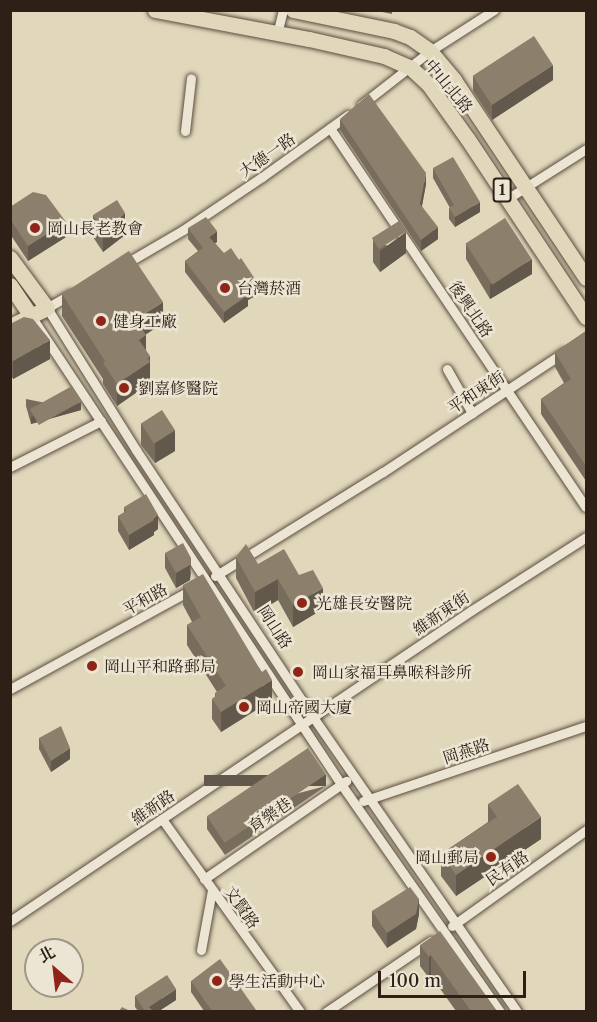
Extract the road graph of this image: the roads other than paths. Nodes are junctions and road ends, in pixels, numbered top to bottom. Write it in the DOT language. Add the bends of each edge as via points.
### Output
graph roads {
  1 [pos="155,10"];
  2 [pos="284,10"];
  3 [pos="293,10"];
  4 [pos="494,10"];
  5 [pos="277,34"];
  6 [pos="430,51"];
  7 [pos="411,68"];
  8 [pos="191,78"];
  9 [pos="330,128"];
  10 [pos="185,131"];
  11 [pos="586,149"];
  12 [pos="525,186"];
  13 [pos="507,199"];
  14 [pos="10,258"];
  15 [pos="119,267"];
  16 [pos="586,278"];
  17 [pos="10,285"];
  18 [pos="80,289"];
  19 [pos="47,308"];
  20 [pos="32,315"];
  21 [pos="586,317"];
  22 [pos="10,326"];
  23 [pos="577,344"];
  24 [pos="447,369"];
  25 [pos="508,390"];
  26 [pos="472,413"];
  27 [pos="101,421"];
  28 [pos="10,467"];
  29 [pos="383,472"];
  30 [pos="586,507"];
  31 [pos="586,537"];
  32 [pos="219,574"];
  33 [pos="208,581"];
  34 [pos="10,689"];
  35 [pos="313,717"];
  36 [pos="302,725"];
  37 [pos="586,726"];
  38 [pos="353,777"];
  39 [pos="341,784"];
  40 [pos="368,799"];
  41 [pos="355,804"];
  42 [pos="162,819"];
  43 [pos="586,830"];
  44 [pos="204,879"];
  45 [pos="212,890"];
  46 [pos="10,921"];
  47 [pos="455,923"];
  48 [pos="445,931"];
  49 [pos="201,950"];
  50 [pos="300,1011"];
  51 [pos="326,1011"];
  52 [pos="500,1011"];
  53 [pos="517,1011"];
  1 -- 5 [label="main road, 中山北路 / 1"];
  2 -- 5 [label="street"];
  3 -- 6 [label="main road, 中山北路 / 1" via="394,31"];
  4 -- 6 [label="street, 大德一路"];
  5 -- 7 [label="main road, 中山北路 / 1" via="384,56"];
  6 -- 7 [label="street, 大德一路"];
  6 -- 12 [label="main road, 中山北路 / 1"];
  7 -- 9 [label="street, 大德一路"];
  7 -- 13 [label="main road, 中山北路 / 1" via="440,100"];
  8 -- 10 [label="street"];
  9 -- 15 [label="street, 大德一路" via="183,230"];
  9 -- 25 [label="street, 後興北路"];
  11 -- 12 [label="street"];
  12 -- 13 [label="street"];
  12 -- 16 [label="main road, 中山北路 / 1"];
  13 -- 21 [label="main road, 中山北路 / 1"];
  14 -- 19 [label="main road, 岡山路"];
  17 -- 20 [label="main road, 岡山路"];
  18 -- 19 [label="street"];
  19 -- 20 [label="main road"];
  19 -- 32 [label="street, 岡山路"];
  20 -- 22 [label="main road"];
  20 -- 27 [label="street, 岡山路"];
  23 -- 25 [label="street, 平和東街"];
  24 -- 26 [label="street"];
  25 -- 26 [label="street, 平和東街"];
  25 -- 30 [label="street, 後興北路"];
  26 -- 29 [label="street, 平和東街"];
  27 -- 28 [label="street"];
  27 -- 33 [label="street, 岡山路"];
  29 -- 32 [label="street, 平和路"];
  31 -- 35 [label="street, 維新東街"];
  32 -- 33 [label="street, 平和路"];
  32 -- 35 [label="street, 岡山路"];
  33 -- 34 [label="street, 平和路"];
  33 -- 36 [label="street, 岡山路"];
  35 -- 36 [label="street, 維新路"];
  35 -- 38 [label="street, 岡山路"];
  36 -- 39 [label="street, 岡山路"];
  36 -- 42 [label="street, 維新路"];
  37 -- 40 [label="street, 岡燕路"];
  38 -- 39 [label="street, 育樂巷"];
  38 -- 40 [label="street, 岡山路"];
  39 -- 41 [label="street, 岡山路"];
  39 -- 44 [label="street, 育樂巷"];
  40 -- 41 [label="street, 岡燕路"];
  40 -- 47 [label="street, 岡山路"];
  41 -- 48 [label="street, 岡山路"];
  42 -- 44 [label="street, 文賢路"];
  42 -- 46 [label="street, 維新路"];
  43 -- 47 [label="street, 民有路"];
  44 -- 45 [label="street, 文賢路"];
  45 -- 49 [label="street"];
  45 -- 50 [label="street, 文賢路"];
  47 -- 48 [label="street, 民有路"];
  47 -- 53 [label="street, 岡山路"];
  48 -- 51 [label="street, 民有路"];
  48 -- 52 [label="street, 岡山路"];
}
